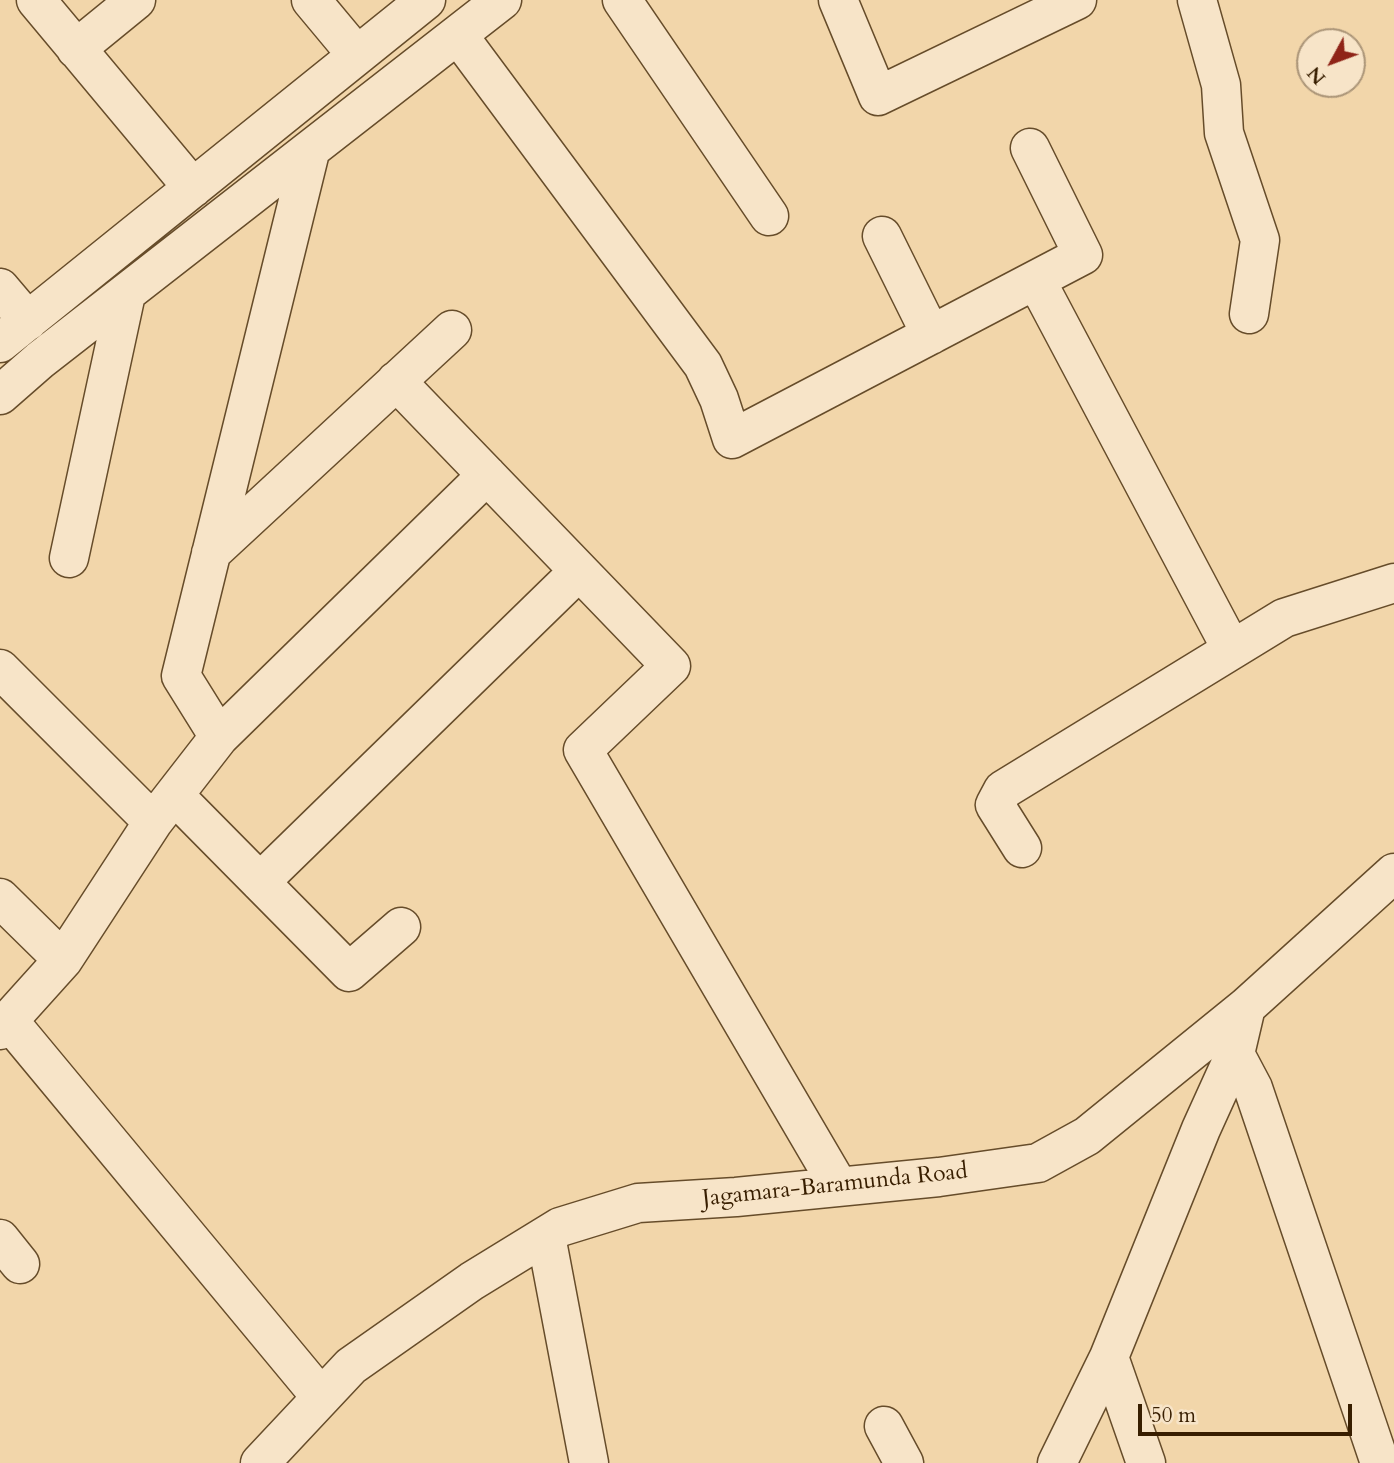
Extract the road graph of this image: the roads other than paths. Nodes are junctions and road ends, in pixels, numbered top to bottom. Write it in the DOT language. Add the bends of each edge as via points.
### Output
graph roads {
  1 [pos="36,0"];
  2 [pos="136,0"];
  3 [pos="311,0"];
  4 [pos="426,0"];
  5 [pos="502,0"];
  6 [pos="622,0"];
  7 [pos="838,0"];
  8 [pos="1196,0"];
  9 [pos="1053,5"];
  10 [pos="458,35"];
  11 [pos="76,49"];
  12 [pos="356,54"];
  13 [pos="1030,148"];
  14 [pos="310,152"];
  15 [pos="193,188"];
  16 [pos="769,216"];
  17 [pos="882,236"];
  18 [pos="1036,280"];
  19 [pos="0,288"];
  20 [pos="126,293"];
  21 [pos="1250,314"];
  22 [pos="452,330"];
  23 [pos="14,332"];
  24 [pos="931,335"];
  25 [pos="396,381"];
  26 [pos="0,395"];
  27 [pos="486,475"];
  28 [pos="211,553"];
  29 [pos="69,558"];
  30 [pos="579,570"];
  31 [pos="1394,583"];
  32 [pos="1232,650"];
  33 [pos="0,669"];
  34 [pos="219,737"];
  35 [pos="163,809"];
  36 [pos="1022,848"];
  37 [pos="260,882"];
  38 [pos="1391,884"];
  39 [pos="0,898"];
  40 [pos="401,927"];
  41 [pos="63,960"];
  42 [pos="1246,1007"];
  43 [pos="4,1025"];
  44 [pos="1235,1054"];
  45 [pos="839,1187"];
  46 [pos="546,1236"];
  47 [pos="1108,1357"];
  48 [pos="321,1397"];
  49 [pos="884,1426"];
  50 [pos="260,1463"];
  51 [pos="589,1463"];
  52 [pos="904,1463"];
  53 [pos="1057,1463"];
  54 [pos="1146,1463"];
  55 [pos="1380,1463"];
  1 -- 11 [label="street"];
  2 -- 11 [label="street"];
  3 -- 12 [label="street"];
  4 -- 12 [label="street"];
  5 -- 10 [label="street"];
  6 -- 16 [label="street"];
  7 -- 9 [label="street" via="878,96"];
  8 -- 21 [label="street" via="1222,85 1224,133 1260,240"];
  10 -- 14 [label="street"];
  10 -- 24 [label="street" via="703,365 732,439"];
  11 -- 15 [label="street"];
  12 -- 15 [label="street"];
  13 -- 18 [label="street" via="1083,255"];
  14 -- 20 [label="street"];
  14 -- 28 [label="street"];
  15 -- 23 [label="street"];
  17 -- 24 [label="street"];
  18 -- 24 [label="street"];
  18 -- 32 [label="street"];
  19 -- 23 [label="street"];
  20 -- 26 [label="street"];
  20 -- 29 [label="street"];
  22 -- 25 [label="street"];
  25 -- 27 [label="street"];
  25 -- 28 [label="street"];
  27 -- 30 [label="street"];
  27 -- 34 [label="street"];
  28 -- 34 [label="street" via="181,676"];
  30 -- 37 [label="street"];
  30 -- 45 [label="street" via="671,666 583,750"];
  31 -- 32 [label="street" via="1284,618"];
  32 -- 36 [label="street" via="1003,790 995,805"];
  33 -- 35 [label="street"];
  34 -- 35 [label="street"];
  35 -- 37 [label="street"];
  35 -- 41 [label="street"];
  37 -- 40 [label="street" via="349,972"];
  38 -- 42 [label="street, Jagamara-Baramunda Road"];
  39 -- 41 [label="street"];
  41 -- 43 [label="street"];
  42 -- 44 [label="street"];
  42 -- 45 [label="street, Jagamara-Baramunda Road" via="1087,1136 1038,1163"];
  43 -- 48 [label="street"];
  44 -- 47 [label="street"];
  44 -- 55 [label="street" via="1267,1127"];
  45 -- 46 [label="street, Jagamara-Baramunda Road" via="638,1203 560,1227"];
  46 -- 48 [label="street, Jagamara-Baramunda Road" via="472,1281 352,1366"];
  46 -- 51 [label="street"];
  47 -- 53 [label="street"];
  47 -- 54 [label="street"];
  48 -- 50 [label="street, Jagamara-Baramunda Road"];
  49 -- 52 [label="street"];
}
